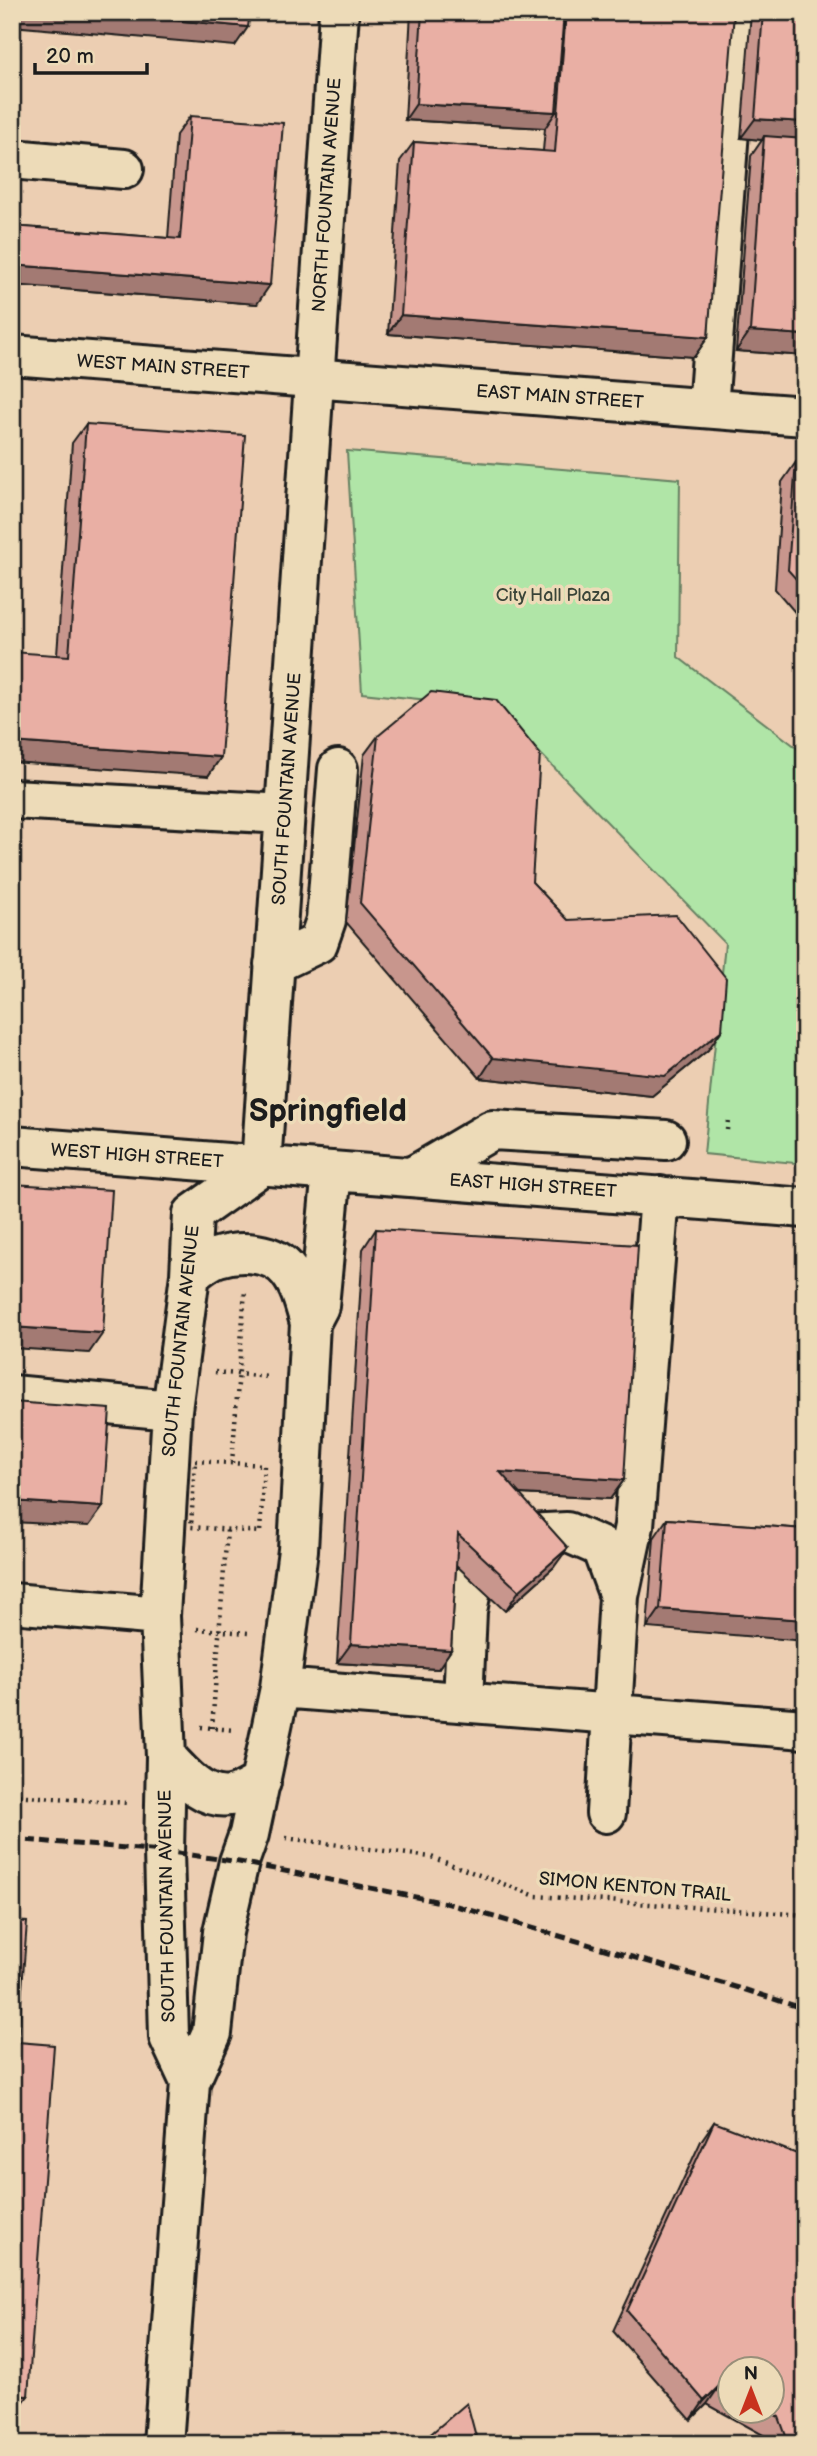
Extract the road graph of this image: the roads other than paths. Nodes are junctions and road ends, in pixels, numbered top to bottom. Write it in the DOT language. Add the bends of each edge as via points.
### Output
graph roads {
  1 [pos="339,12"];
  2 [pos="738,12"];
  3 [pos="12,159"];
  4 [pos="124,169"];
  5 [pos="12,355"];
  6 [pos="314,378"];
  7 [pos="708,408"];
  8 [pos="805,415"];
  9 [pos="338,769"];
  10 [pos="12,799"];
  11 [pos="285,814"];
  12 [pos="275,964"];
  13 [pos="666,1140"];
  14 [pos="12,1146"];
  15 [pos="261,1166"];
  16 [pos="332,1171"];
  17 [pos="412,1177"];
  18 [pos="660,1196"];
  19 [pos="805,1208"];
  20 [pos="190,1275"];
  21 [pos="310,1323"];
  22 [pos="12,1395"];
  23 [pos="172,1410"];
  24 [pos="525,1534"];
  25 [pos="474,1580"];
  26 [pos="619,1596"];
  27 [pos="12,1604"];
  28 [pos="176,1623"];
  29 [pos="280,1688"];
  30 [pos="463,1702"];
  31 [pos="613,1713"];
  32 [pos="805,1729"];
  33 [pos="166,1757"];
  34 [pos="261,1782"];
  35 [pos="606,1813"];
  36 [pos="190,2082"];
  37 [pos="163,2444"];
  1 -- 6 [label="street, NORTH FOUNTAIN AVENUE"];
  2 -- 7 [label="street"];
  3 -- 4 [label="street"];
  5 -- 6 [label="street, WEST MAIN STREET"];
  6 -- 7 [label="street, EAST MAIN STREET"];
  6 -- 11 [label="street, SOUTH FOUNTAIN AVENUE"];
  7 -- 8 [label="street, EAST MAIN STREET"];
  9 -- 12 [label="street" via="326,920 318,943"];
  10 -- 11 [label="street"];
  11 -- 12 [label="street, SOUTH FOUNTAIN AVENUE"];
  12 -- 15 [label="street, SOUTH FOUNTAIN AVENUE"];
  13 -- 17 [label="street" via="492,1130"];
  14 -- 15 [label="street, WEST HIGH STREET"];
  15 -- 16 [label="street, EAST HIGH STREET"];
  15 -- 20 [label="street, SOUTH FOUNTAIN AVENUE" via="194,1214"];
  16 -- 17 [label="street, EAST HIGH STREET"];
  16 -- 21 [label="street, SOUTH FOUNTAIN AVENUE" via="319,1306"];
  17 -- 18 [label="street, EAST HIGH STREET"];
  18 -- 19 [label="street, EAST HIGH STREET"];
  18 -- 26 [label="street" via="634,1526"];
  20 -- 21 [label="street" via="216,1257 249,1252 276,1261 288,1270 301,1292"];
  20 -- 23 [label="street, SOUTH FOUNTAIN AVENUE"];
  21 -- 29 [label="street, SOUTH FOUNTAIN AVENUE" via="298,1550"];
  22 -- 23 [label="street"];
  23 -- 28 [label="street, SOUTH FOUNTAIN AVENUE"];
  24 -- 26 [label="street" via="567,1532 601,1547"];
  25 -- 30 [label="street" via="467,1611"];
  26 -- 31 [label="street"];
  27 -- 28 [label="street"];
  28 -- 33 [label="street, SOUTH FOUNTAIN AVENUE"];
  29 -- 30 [label="street"];
  29 -- 34 [label="street, SOUTH FOUNTAIN AVENUE"];
  30 -- 31 [label="street"];
  31 -- 32 [label="street"];
  31 -- 35 [label="street"];
  33 -- 34 [label="street" via="194,1785 215,1796 233,1797"];
  33 -- 36 [label="street, SOUTH FOUNTAIN AVENUE" via="169,2038"];
  34 -- 36 [label="street, SOUTH FOUNTAIN AVENUE" via="223,1932 212,2033"];
  36 -- 37 [label="street, SOUTH FOUNTAIN AVENUE"];
}
